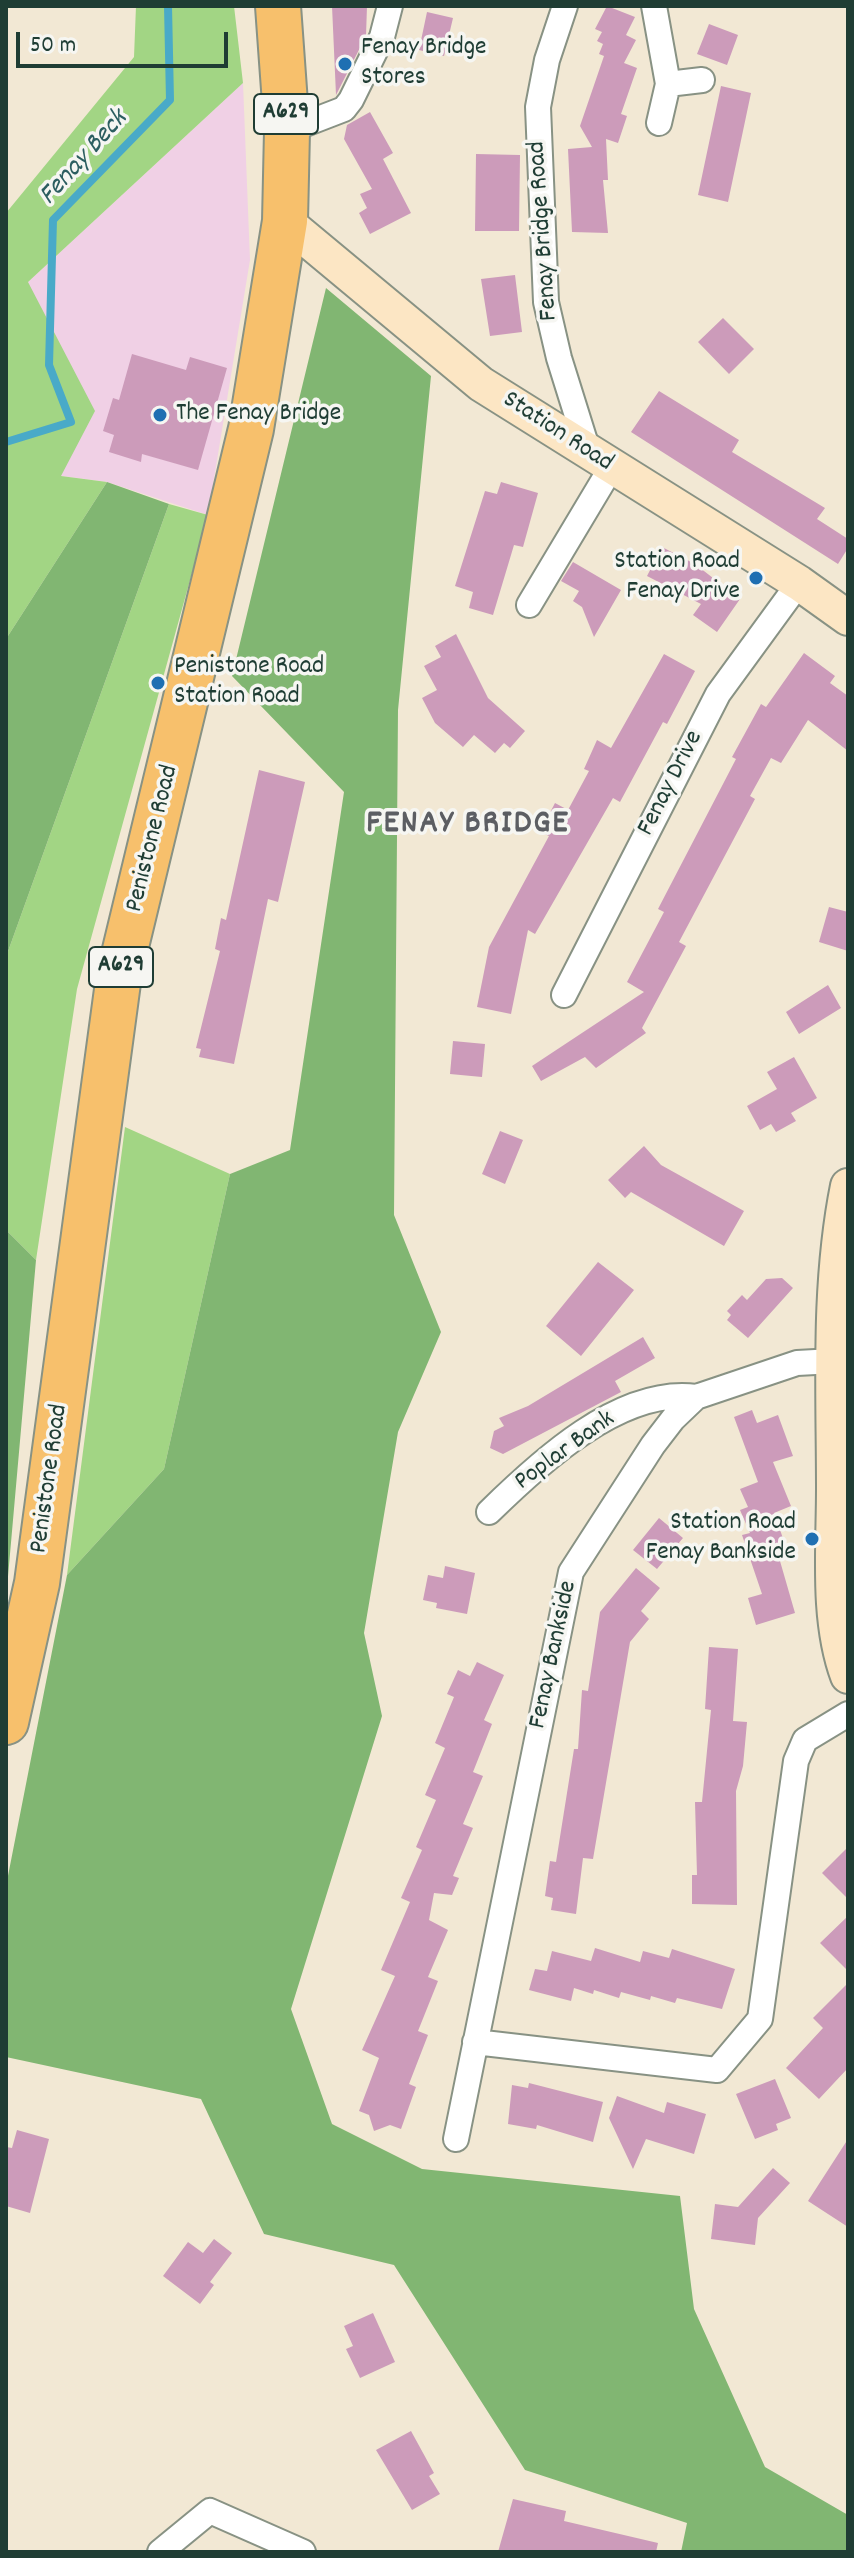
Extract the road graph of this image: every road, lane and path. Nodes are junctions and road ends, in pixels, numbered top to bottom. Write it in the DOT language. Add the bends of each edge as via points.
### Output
graph roads {
  1 [pos="278,6"];
  2 [pos="390,6"];
  3 [pos="565,6"];
  4 [pos="654,6"];
  5 [pos="702,80"];
  6 [pos="668,84"];
  7 [pos="659,123"];
  8 [pos="287,131"];
  9 [pos="285,221"];
  10 [pos="600,461"];
  11 [pos="799,583"];
  12 [pos="529,605"];
  13 [pos="848,618"];
  14 [pos="564,995"];
  15 [pos="848,1186"];
  16 [pos="834,1361"];
  17 [pos="696,1397"];
  18 [pos="489,1512"];
  19 [pos="848,1676"];
  20 [pos="848,1714"];
  21 [pos="6,1722"];
  22 [pos="475,2042"];
  23 [pos="456,2139"];
  24 [pos="160,2552"];
  25 [pos="303,2552"];
  1 -- 8 [label="highway, Penistone Road / A629"];
  2 -- 8 [label="street" via="382,37 344,109"];
  3 -- 10 [label="street, Fenay Bridge Road" via="538,107 546,302 559,358"];
  4 -- 6 [label="street"];
  5 -- 6 [label="street"];
  6 -- 7 [label="street"];
  8 -- 9 [label="highway, Penistone Road / A629"];
  9 -- 10 [label="street, Station Road" via="481,384"];
  9 -- 21 [label="highway, Penistone Road / A629" via="251,429 119,975 37,1583"];
  10 -- 11 [label="street, Station Road"];
  10 -- 12 [label="street"];
  11 -- 13 [label="street, Station Road"];
  11 -- 14 [label="street, Fenay Drive" via="718,694"];
  15 -- 16 [label="street" via="837,1238"];
  16 -- 17 [label="street, Fenay Bankside" via="797,1363"];
  16 -- 19 [label="street" via="834,1569"];
  17 -- 18 [label="street, Poplar Bank" via="678,1395 633,1405 531,1470"];
  17 -- 22 [label="street, Fenay Bankside" via="653,1445 571,1572"];
  20 -- 22 [label="street" via="805,1740 796,1761 760,2019 717,2070"];
  22 -- 23 [label="street, Fenay Bankside"];
  24 -- 25 [label="street" via="210,2511"];
}
